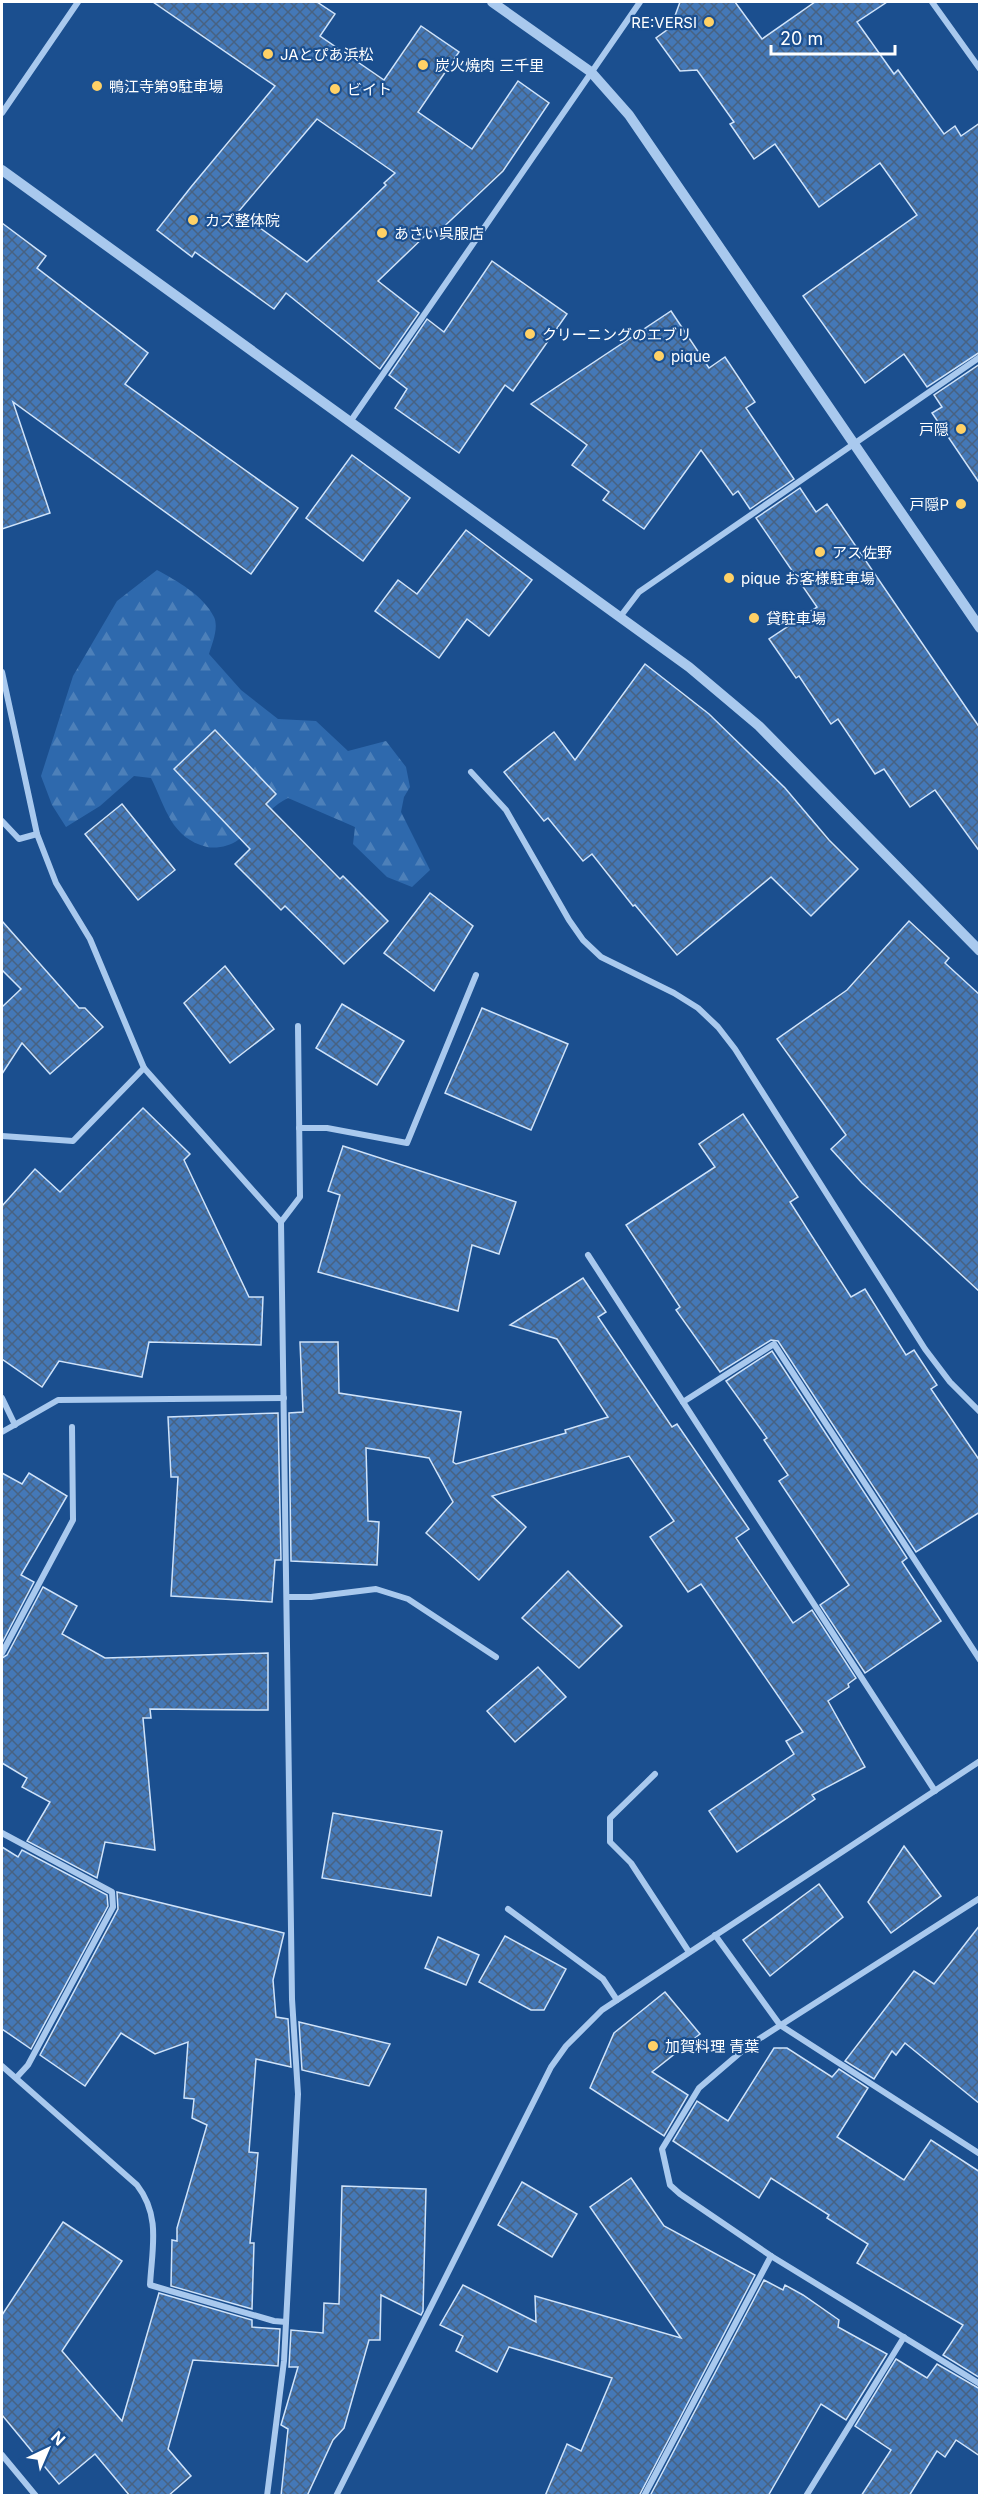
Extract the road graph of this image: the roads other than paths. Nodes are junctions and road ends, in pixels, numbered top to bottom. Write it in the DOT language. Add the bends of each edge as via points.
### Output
graph roads {
  1 [pos="78,2"];
  2 [pos="492,2"];
  3 [pos="640,2"];
  4 [pos="932,2"];
  5 [pos="980,69"];
  6 [pos="591,72"];
  7 [pos="2,113"];
  8 [pos="2,170"];
  9 [pos="980,357"];
  10 [pos="350,422"];
  11 [pos="854,444"];
  12 [pos="620,617"];
  13 [pos="980,628"];
  14 [pos="2,672"];
  15 [pos="471,772"];
  16 [pos="2,821"];
  17 [pos="37,834"];
  18 [pos="980,951"];
  19 [pos="476,975"];
  20 [pos="298,1026"];
  21 [pos="144,1068"];
  22 [pos="299,1128"];
  23 [pos="2,1137"];
  24 [pos="281,1221"];
  25 [pos="588,1256"];
  26 [pos="2,1398"];
  27 [pos="284,1398"];
  28 [pos="683,1402"];
  29 [pos="980,1412"];
  30 [pos="15,1425"];
  31 [pos="72,1427"];
  32 [pos="2,1432"];
  33 [pos="287,1597"];
  34 [pos="2,1653"];
  35 [pos="496,1657"];
  36 [pos="980,1660"];
  37 [pos="980,1761"];
  38 [pos="655,1774"];
  39 [pos="935,1791"];
  40 [pos="2,1833"];
  41 [pos="980,1898"];
  42 [pos="508,1909"];
  43 [pos="716,1935"];
  44 [pos="689,1952"];
  45 [pos="617,2000"];
  46 [pos="780,2025"];
  47 [pos="2,2066"];
  48 [pos="17,2077"];
  49 [pos="980,2154"];
  50 [pos="771,2256"];
  51 [pos="286,2322"];
  52 [pos="904,2337"];
  53 [pos="980,2384"];
  54 [pos="2,2455"];
  55 [pos="36,2496"];
  56 [pos="267,2496"];
  57 [pos="336,2496"];
  58 [pos="644,2496"];
  59 [pos="806,2496"];
  1 -- 7 [label="street"];
  2 -- 6 [label="street"];
  3 -- 6 [label="street"];
  4 -- 5 [label="street"];
  6 -- 10 [label="street"];
  6 -- 11 [label="street" via="629,115"];
  8 -- 10 [label="street"];
  9 -- 11 [label="street"];
  10 -- 12 [label="street"];
  11 -- 12 [label="street" via="639,592"];
  11 -- 13 [label="street"];
  12 -- 18 [label="street" via="689,666 759,726"];
  14 -- 17 [label="street"];
  15 -- 29 [label="street" via="506,810 583,940 601,957 698,1008 718,1027 925,1349"];
  16 -- 17 [label="street" via="19,839"];
  17 -- 21 [label="street" via="45,860 90,939"];
  19 -- 22 [label="street" via="407,1143 327,1128"];
  20 -- 22 [label="street"];
  21 -- 23 [label="street" via="73,1141"];
  21 -- 24 [label="street"];
  22 -- 24 [label="street" via="300,1197"];
  24 -- 27 [label="street"];
  25 -- 28 [label="street"];
  26 -- 30 [label="street"];
  27 -- 30 [label="street" via="58,1400"];
  27 -- 33 [label="street"];
  28 -- 36 [label="street" via="774,1344"];
  28 -- 39 [label="street"];
  30 -- 32 [label="street"];
  31 -- 34 [label="street" via="74,1520"];
  33 -- 35 [label="street" via="376,1589 408,1599"];
  33 -- 51 [label="street" via="292,1998 298,2094"];
  37 -- 39 [label="street"];
  38 -- 44 [label="street" via="610,1818 610,1842 631,1863"];
  39 -- 43 [label="street"];
  40 -- 48 [label="street" via="112,1892 113,1907 28,2065"];
  41 -- 46 [label="street"];
  42 -- 45 [label="street" via="603,1979"];
  43 -- 44 [label="street"];
  43 -- 46 [label="street"];
  44 -- 45 [label="street"];
  45 -- 57 [label="street" via="583,2027 551,2067"];
  46 -- 49 [label="street"];
  46 -- 50 [label="street" via="748,2046 699,2088 662,2149 670,2185"];
  47 -- 48 [label="street"];
  48 -- 51 [label="street" via="146,2197 153,2226 150,2284"];
  50 -- 52 [label="street"];
  50 -- 58 [label="street"];
  51 -- 56 [label="street"];
  52 -- 53 [label="street"];
  52 -- 59 [label="street"];
  54 -- 55 [label="street"];
}
